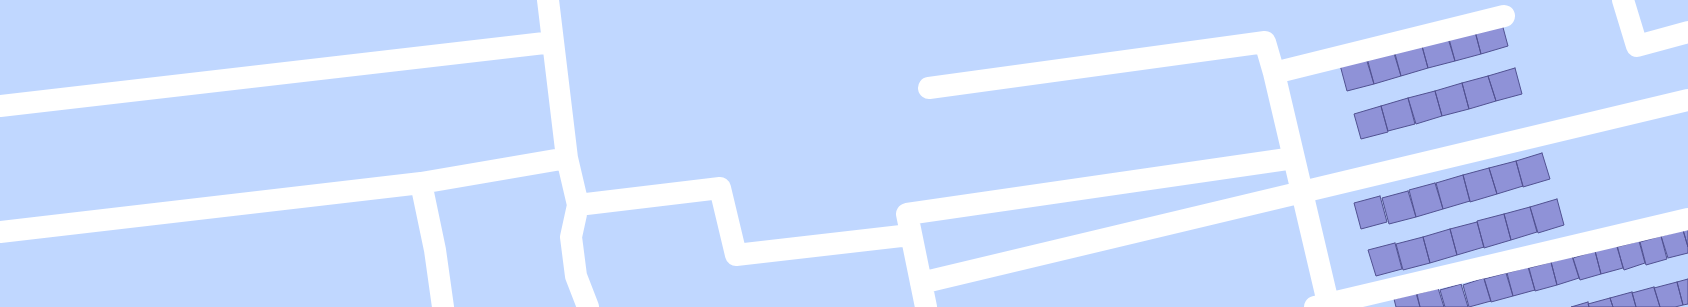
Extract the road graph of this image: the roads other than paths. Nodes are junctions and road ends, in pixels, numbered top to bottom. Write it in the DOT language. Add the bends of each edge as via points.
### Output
graph roads {
  1 [pos="548,0"];
  2 [pos="1623,0"];
  3 [pos="1504,16"];
  4 [pos="1688,32"];
  5 [pos="553,42"];
  6 [pos="1274,73"];
  7 [pos="929,88"];
  8 [pos="1688,100"];
  9 [pos="0,106"];
  10 [pos="567,158"];
  11 [pos="1294,158"];
  12 [pos="421,183"];
  13 [pos="1301,191"];
  14 [pos="578,205"];
  15 [pos="1688,219"];
  16 [pos="0,232"];
  17 [pos="910,235"];
  18 [pos="921,283"];
  19 [pos="1324,306"];
  20 [pos="443,307"];
  21 [pos="588,307"];
  22 [pos="926,307"];
  1 -- 5 [label="street"];
  2 -- 4 [label="street" via="1637,46"];
  3 -- 6 [label="street"];
  5 -- 9 [label="street"];
  5 -- 10 [label="street"];
  6 -- 7 [label="street" via="1265,42"];
  6 -- 11 [label="street"];
  8 -- 13 [label="street"];
  10 -- 12 [label="street"];
  10 -- 14 [label="street"];
  11 -- 13 [label="street"];
  11 -- 17 [label="street" via="906,214"];
  12 -- 16 [label="street"];
  12 -- 20 [label="street" via="435,250"];
  13 -- 18 [label="street"];
  13 -- 19 [label="street"];
  14 -- 17 [label="street" via="720,188 736,255"];
  14 -- 21 [label="street" via="571,237 576,276"];
  15 -- 19 [label="street"];
  17 -- 18 [label="street"];
  18 -- 22 [label="street"];
}
